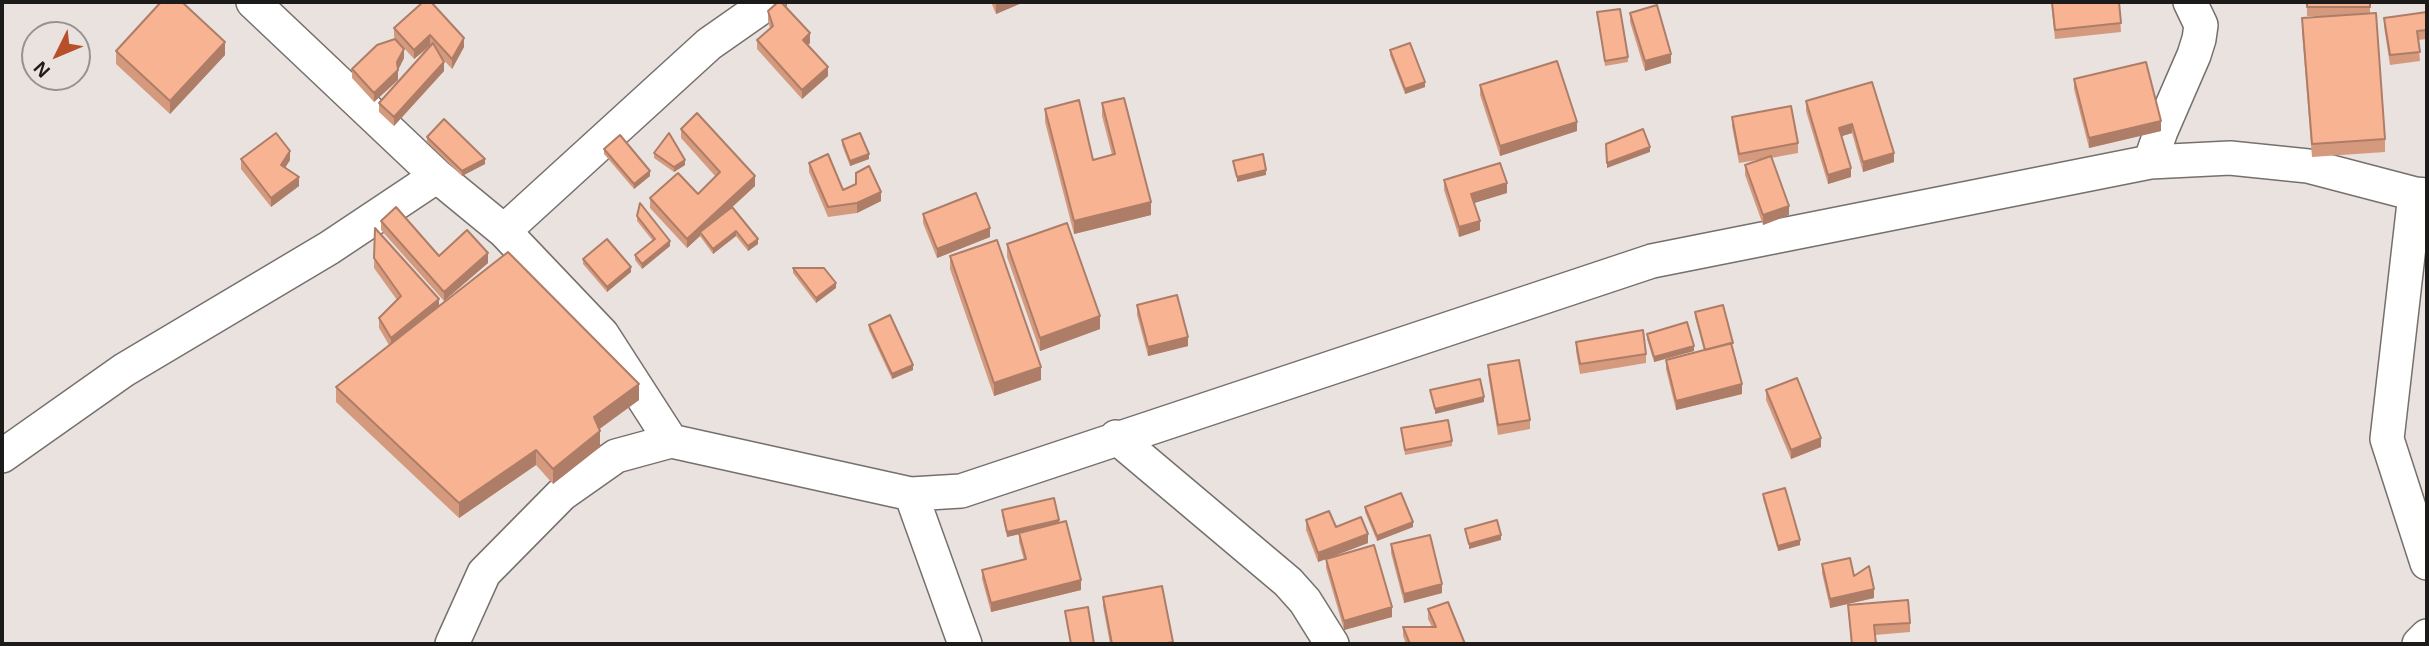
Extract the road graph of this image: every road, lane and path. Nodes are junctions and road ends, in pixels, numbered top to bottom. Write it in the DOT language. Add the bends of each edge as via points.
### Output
graph roads {
  1 [pos="253,2"];
  2 [pos="769,2"];
  3 [pos="2190,2"];
  4 [pos="2150,162"];
  5 [pos="437,176"];
  6 [pos="2421,194"];
  7 [pos="505,230"];
  8 [pos="1116,437"];
  9 [pos="671,441"];
  10 [pos="2,456"];
  11 [pos="911,494"];
  12 [pos="2427,563"];
  13 [pos="2427,636"];
  14 [pos="452,644"];
  15 [pos="965,644"];
  16 [pos="1332,644"];
  17 [pos="2419,644"];
  1 -- 5 [label="street"];
  2 -- 7 [label="street" via="709,44"];
  3 -- 4 [label="street" via="2201,25 2199,39"];
  4 -- 6 [label="street" via="2230,158 2308,166"];
  4 -- 8 [label="street" via="1652,261"];
  5 -- 7 [label="street"];
  5 -- 10 [label="street" via="330,248 124,370"];
  6 -- 12 [label="street" via="2387,439"];
  7 -- 9 [label="street" via="602,334"];
  8 -- 11 [label="street" via="961,491"];
  8 -- 16 [label="street" via="1287,582"];
  9 -- 11 [label="street"];
  9 -- 14 [label="street" via="616,456 562,494 484,573"];
  11 -- 15 [label="street"];
  13 -- 17 [label="street"];
}
